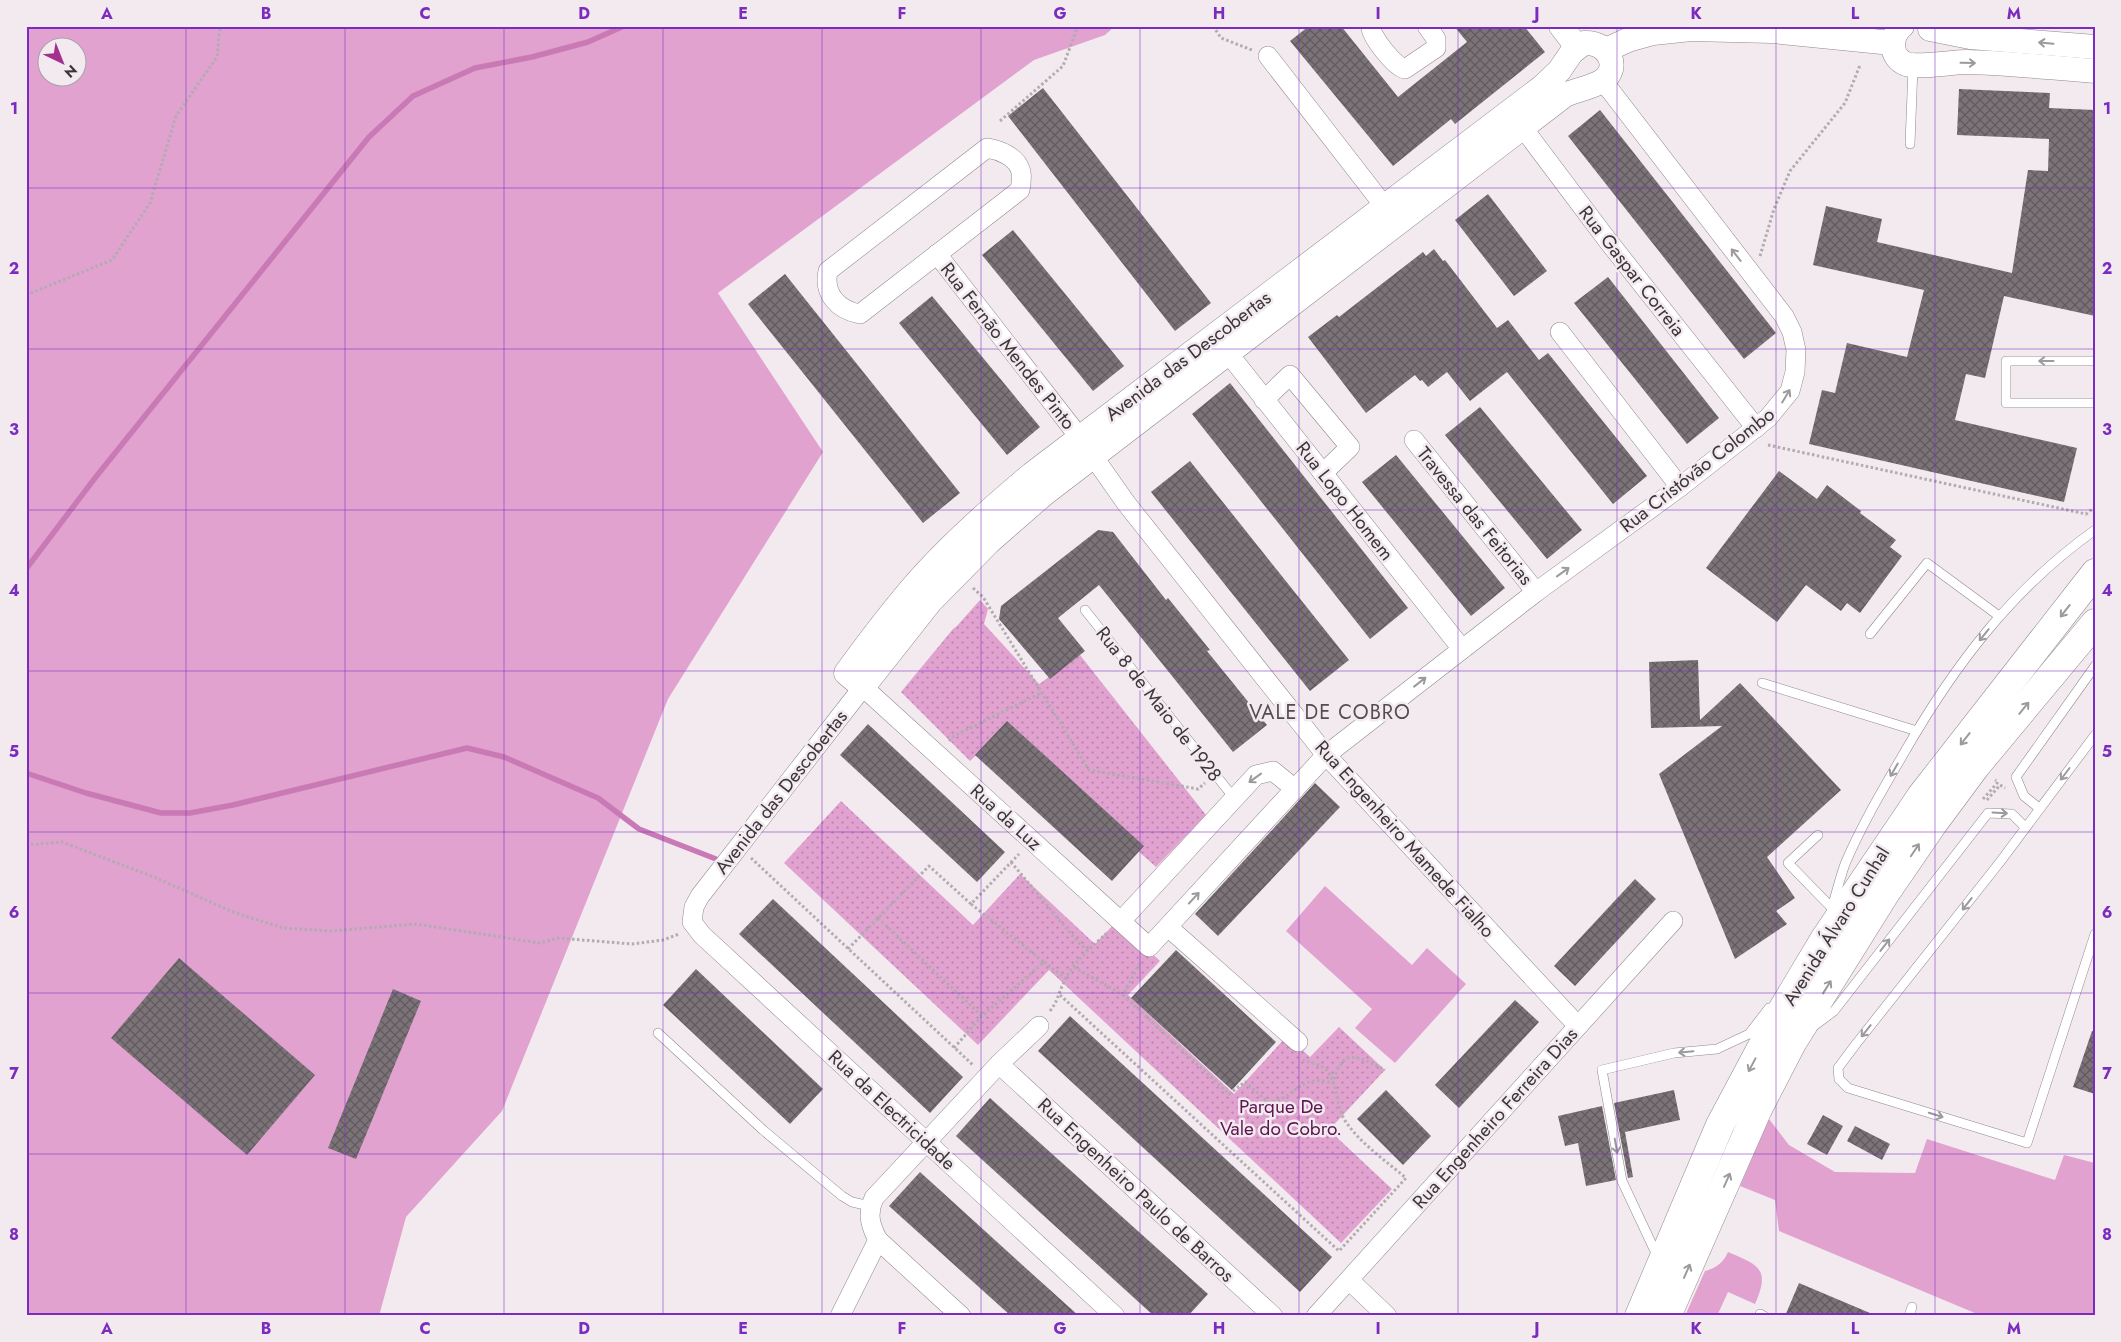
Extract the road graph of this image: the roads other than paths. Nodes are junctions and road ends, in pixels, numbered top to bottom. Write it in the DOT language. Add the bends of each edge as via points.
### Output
graph roads {
  1 [pos="1371,26"];
  2 [pos="1427,26"];
  3 [pos="1561,26"];
  4 [pos="1928,28"];
  5 [pos="1897,34"];
  6 [pos="2095,46"];
  7 [pos="1574,50"];
  8 [pos="1606,50"];
  9 [pos="1268,56"];
  10 [pos="1916,65"];
  11 [pos="2095,71"];
  12 [pos="1598,83"];
  13 [pos="1517,120"];
  14 [pos="1910,144"];
  15 [pos="1385,207"];
  16 [pos="937,254"];
  17 [pos="1560,332"];
  18 [pos="1228,353"];
  19 [pos="2095,361"];
  20 [pos="1264,400"];
  21 [pos="2095,403"];
  22 [pos="1756,428"];
  23 [pos="1414,440"];
  24 [pos="1087,447"];
  25 [pos="1323,473"];
  26 [pos="1680,487"];
  27 [pos="2095,530"];
  28 [pos="2095,573"];
  29 [pos="1536,592"];
  30 [pos="1085,610"];
  31 [pos="1999,616"];
  32 [pos="2095,623"];
  33 [pos="1870,634"];
  34 [pos="1462,649"];
  35 [pos="2095,666"];
  36 [pos="1762,683"];
  37 [pos="863,687"];
  38 [pos="1917,731"];
  39 [pos="2095,735"];
  40 [pos="1326,755"];
  41 [pos="1295,789"];
  42 [pos="1234,798"];
  43 [pos="2039,808"];
  44 [pos="2025,827"];
  45 [pos="1818,835"];
  46 [pos="1832,908"];
  47 [pos="1121,921"];
  48 [pos="1673,921"];
  49 [pos="1168,927"];
  50 [pos="696,928"];
  51 [pos="2095,934"];
  52 [pos="1825,938"];
  53 [pos="1038,1026"];
  54 [pos="1578,1026"];
  55 [pos="658,1034"];
  56 [pos="1298,1042"];
  57 [pos="1792,1043"];
  58 [pos="992,1071"];
  59 [pos="926,1142"];
  60 [pos="870,1206"];
  61 [pos="1694,1219"];
  62 [pos="878,1240"];
  63 [pos="1349,1280"];
  64 [pos="840,1316"];
  65 [pos="962,1316"];
  66 [pos="1115,1316"];
  67 [pos="1273,1316"];
  68 [pos="1316,1316"];
  69 [pos="1387,1316"];
  70 [pos="1639,1316"];
  71 [pos="1667,1316"];
  72 [pos="1759,1316"];
  73 [pos="1764,1316"];
  1 -- 2 [label="street" via="1372,34 1398,67 1406,70 1436,48 1436,39"];
  3 -- 7 [label="street"];
  6 -- 4 [label="street, one-way" via="1970,36"];
  4 -- 10 [label="street" via="1934,36 1935,50 1932,57"];
  5 -- 8 [label="street" via="1691,28 1653,33"];
  5 -- 10 [label="street" via="1896,56"];
  7 -- 8 [label="street" via="1592,42"];
  7 -- 12 [label="street" via="1568,66 1574,79 1586,85"];
  7 -- 13 [label="street, Avenida das Descobertas"];
  8 -- 12 [label="street" via="1611,63 1608,76"];
  9 -- 15 [label="street"];
  10 -- 11 [label="street, one-way" via="1968,62"];
  10 -- 14 [label="lane"];
  12 -- 13 [label="street, Avenida das Descobertas"];
  22 -- 12 [label="street, Rua Cristóvão Colombo, one-way" via="1790,391 1796,350 1792,332 1755,278"];
  13 -- 15 [label="street, Avenida das Descobertas"];
  13 -- 18 [label="street, Avenida das Descobertas"];
  13 -- 22 [label="street, Rua Gaspar Correia"];
  15 -- 24 [label="street, Avenida das Descobertas"];
  16 -- 16 [label="street" via="860,314 839,306 827,286 828,270 987,148 1015,161 1021,170 1020,190"];
  16 -- 24 [label="street, Rua Fernão Mendes Pinto"];
  17 -- 26 [label="street"];
  18 -- 20 [label="street, Rua Lopo Homem"];
  18 -- 24 [label="street, Avenida das Descobertas"];
  19 -- 21 [label="lane, one-way" via="2006,361 2006,403"];
  20 -- 25 [label="street, Rua Lopo Homem"];
  20 -- 25 [label="street" via="1290,375 1350,447"];
  22 -- 26 [label="street, Rua Cristóvão Colombo"];
  23 -- 29 [label="street, Travessa das Feitorias"];
  24 -- 37 [label="street, Avenida das Descobertas" via="1032,474 989,510 912,587 846,673"];
  24 -- 40 [label="street, Rua Engenheiro Mamede Fialho" via="1126,503"];
  25 -- 34 [label="street, Rua Lopo Homem"];
  29 -- 26 [label="street, Rua Cristóvão Colombo, one-way"];
  27 -- 31 [label="lane" via="2064,551"];
  28 -- 52 [label="main road, Avenida Álvaro Cunhal, one-way" via="1921,796"];
  29 -- 34 [label="street, Rua Cristóvão Colombo"];
  30 -- 42 [label="lane, Rua 8 de Maio de 1928"];
  31 -- 33 [label="lane" via="1927,563"];
  31 -- 38 [label="lane, one-way" via="1960,665"];
  57 -- 32 [label="main road, Avenida Álvaro Cunhal, one-way" via="1933,824 1976,766"];
  40 -- 34 [label="street, Rua Cristóvão Colombo, one-way"];
  35 -- 43 [label="lane" via="2016,778 2024,796"];
  36 -- 38 [label="lane"];
  37 -- 47 [label="street, Rua da Luz"];
  37 -- 50 [label="street, Avenida das Descobertas" via="700,896 692,914"];
  38 -- 46 [label="lane, one-way" via="1872,808 1845,866"];
  39 -- 43 [label="lane, one-way"];
  40 -- 41 [label="street"];
  40 -- 54 [label="street, Rua Engenheiro Mamede Fialho"];
  41 -- 42 [label="street, Rua 8 de Maio de 1928, one-way" via="1273,771 1256,775"];
  49 -- 41 [label="street, one-way"];
  42 -- 47 [label="street, Rua 8 de Maio de 1928"];
  43 -- 44 [label="lane"];
  44 -- 51 [label="lane, one-way" via="1838,1068 1839,1079 1848,1088 2027,1144"];
  57 -- 44 [label="lane, one-way" via="1834,1011 1988,813 2012,814"];
  45 -- 46 [label="lane" via="1788,864"];
  46 -- 52 [label="lane"];
  47 -- 49 [label="street, Rua da Luz" via="1149,947"];
  48 -- 54 [label="street, Rua Engenheiro Ferreira Dias"];
  49 -- 56 [label="street"];
  50 -- 59 [label="street, Rua da Electricidade"];
  52 -- 61 [label="main road, Avenida Álvaro Cunhal, one-way" via="1776,1020 1720,1125"];
  52 -- 61 [label="lane, one-way" via="1749,1034 1717,1049 1674,1053 1602,1070 1622,1181 1656,1246"];
  53 -- 58 [label="street"];
  54 -- 63 [label="street, Rua Engenheiro Ferreira Dias"];
  55 -- 60 [label="lane" via="763,1130 835,1190 852,1202"];
  61 -- 57 [label="main road, Avenida Álvaro Cunhal, one-way"];
  58 -- 59 [label="street"];
  58 -- 67 [label="street, Rua Engenheiro Paulo de Barros"];
  59 -- 60 [label="street"];
  59 -- 66 [label="street, Rua da Electricidade"];
  60 -- 62 [label="street" via="871,1228"];
  61 -- 70 [label="main road, Avenida Álvaro Cunhal"];
  71 -- 61 [label="main road, Avenida Álvaro Cunhal, one-way"];
  62 -- 64 [label="street"];
  62 -- 65 [label="street"];
  63 -- 68 [label="street, Rua Engenheiro Ferreira Dias"];
  63 -- 69 [label="street"];
  72 -- 73 [label="lane"];
}
